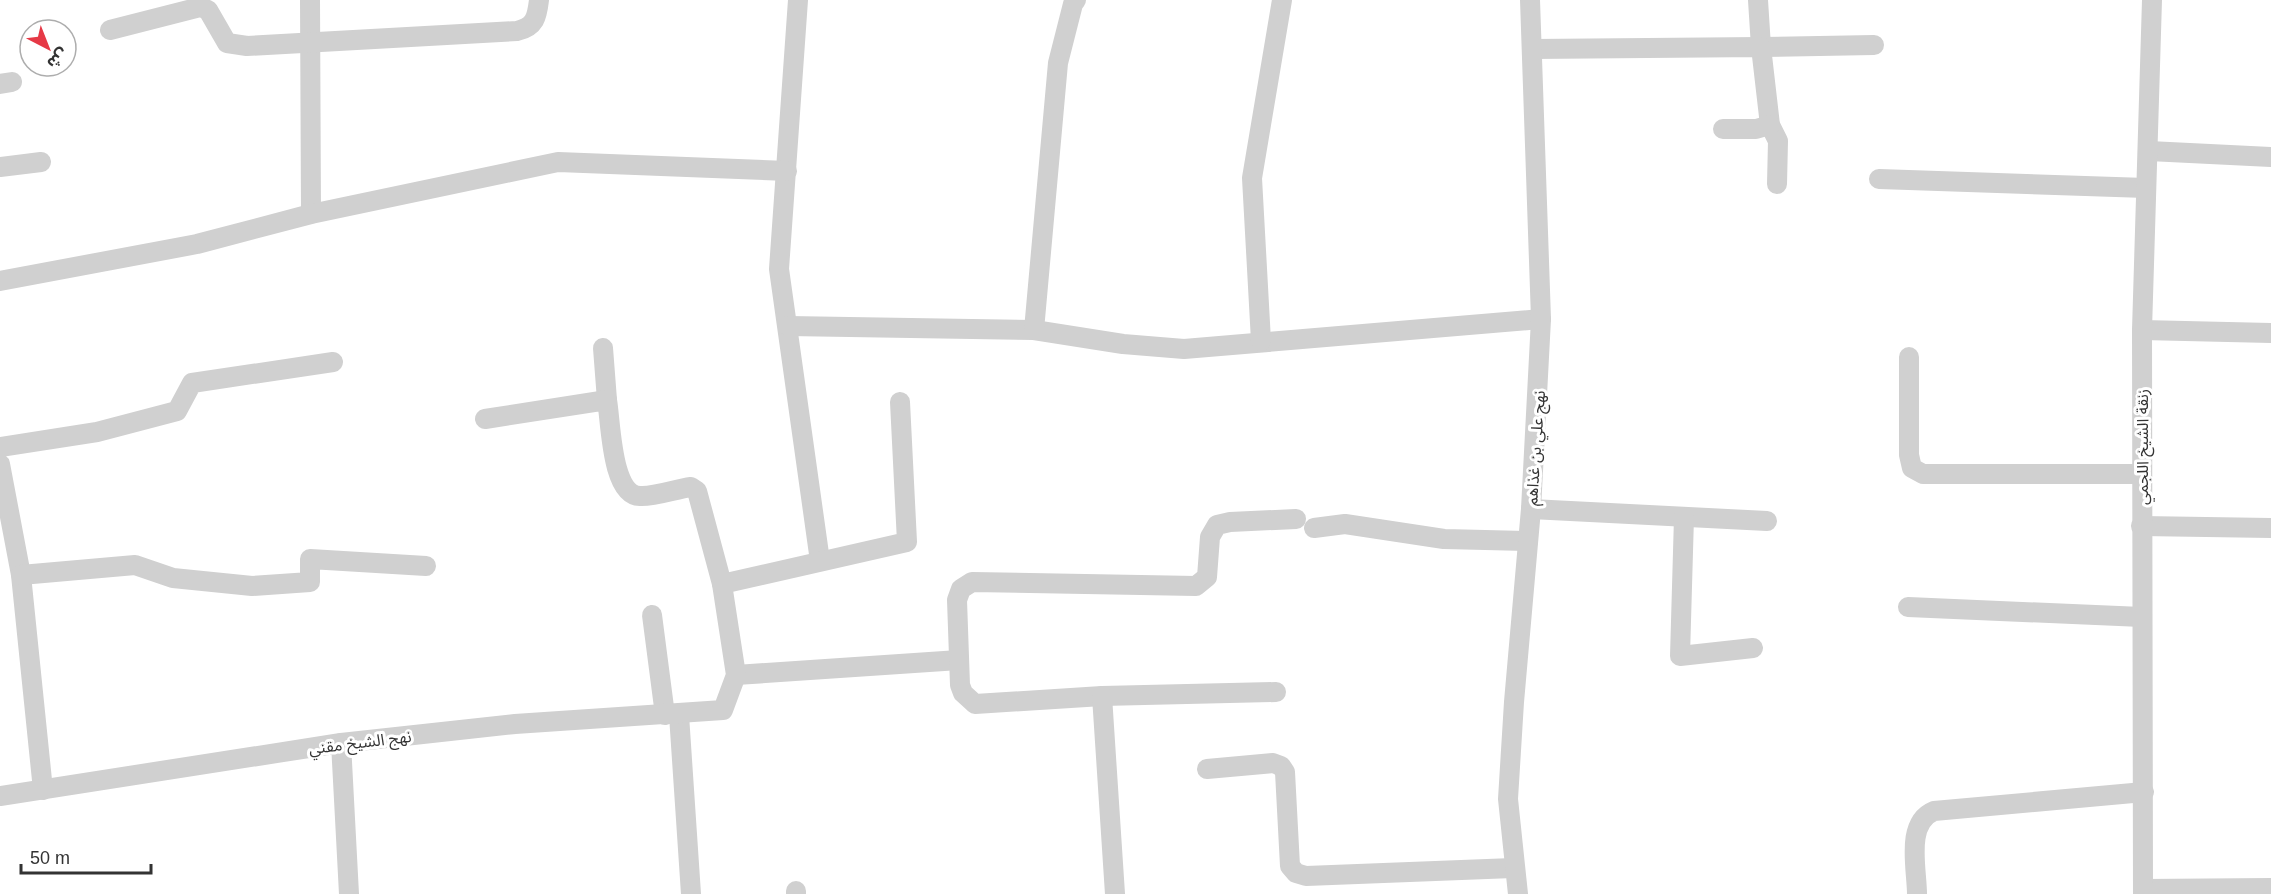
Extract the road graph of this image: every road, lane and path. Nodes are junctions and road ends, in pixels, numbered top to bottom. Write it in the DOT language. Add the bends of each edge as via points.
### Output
graph roads {
  1 [pos="310,0"];
  2 [pos="539,0"];
  3 [pos="798,0"];
  4 [pos="1076,0"];
  5 [pos="1282,0"];
  6 [pos="1530,0"];
  7 [pos="1758,0"];
  8 [pos="2152,0"];
  9 [pos="110,30"];
  10 [pos="310,44"];
  11 [pos="1874,45"];
  12 [pos="1761,47"];
  13 [pos="1533,49"];
  14 [pos="1770,125"];
  15 [pos="1723,129"];
  16 [pos="2149,151"];
  17 [pos="2271,157"];
  18 [pos="41,162"];
  19 [pos="0,167"];
  20 [pos="787,171"];
  21 [pos="1879,178"];
  22 [pos="1778,184"];
  23 [pos="2146,188"];
  24 [pos="311,214"];
  25 [pos="0,281"];
  26 [pos="1541,319"];
  27 [pos="788,326"];
  28 [pos="1034,330"];
  29 [pos="2142,330"];
  30 [pos="2271,333"];
  31 [pos="1261,341"];
  32 [pos="603,348"];
  33 [pos="1909,357"];
  34 [pos="333,362"];
  35 [pos="607,400"];
  36 [pos="900,402"];
  37 [pos="485,419"];
  38 [pos="0,447"];
  39 [pos="0,464"];
  40 [pos="2142,474"];
  41 [pos="1531,509"];
  42 [pos="1684,517"];
  43 [pos="1296,519"];
  44 [pos="1767,521"];
  45 [pos="2141,526"];
  46 [pos="1314,528"];
  47 [pos="2271,528"];
  48 [pos="1528,541"];
  49 [pos="820,561"];
  50 [pos="426,566"];
  51 [pos="21,575"];
  52 [pos="722,584"];
  53 [pos="1908,608"];
  54 [pos="652,615"];
  55 [pos="2142,617"];
  56 [pos="1753,648"];
  57 [pos="958,660"];
  58 [pos="735,675"];
  59 [pos="1276,692"];
  60 [pos="1102,696"];
  61 [pos="672,715"];
  62 [pos="341,743"];
  63 [pos="1207,770"];
  64 [pos="43,790"];
  65 [pos="2144,792"];
  66 [pos="0,796"];
  67 [pos="1513,868"];
  68 [pos="2271,888"];
  69 [pos="2143,891"];
  70 [pos="349,894"];
  71 [pos="691,894"];
  72 [pos="1115,894"];
  73 [pos="1518,894"];
  74 [pos="1917,894"];
  1 -- 10 [label="street"];
  2 -- 10 [label="street" via="533,22 518,31"];
  3 -- 20 [label="street"];
  4 -- 28 [label="street" via="1058,63"];
  5 -- 31 [label="street" via="1252,178"];
  6 -- 13 [label="street, نهج علي بن غذاهم"];
  7 -- 12 [label="street"];
  8 -- 16 [label="street, زنقة الشيخ اللجمي"];
  9 -- 10 [label="street" via="200,8 208,10 227,43"];
  10 -- 24 [label="street"];
  11 -- 12 [label="street"];
  12 -- 13 [label="street"];
  12 -- 14 [label="street"];
  13 -- 26 [label="street, نهج علي بن غذاهم"];
  14 -- 15 [label="street"];
  14 -- 22 [label="street" via="1778,141"];
  16 -- 17 [label="street"];
  16 -- 23 [label="street, زنقة الشيخ اللجمي"];
  18 -- 19 [label="street"];
  20 -- 24 [label="street" via="558,162"];
  20 -- 27 [label="street" via="779,269"];
  21 -- 23 [label="street"];
  23 -- 29 [label="street, زنقة الشيخ اللجمي"];
  24 -- 25 [label="street" via="197,244"];
  26 -- 31 [label="street"];
  26 -- 41 [label="street, نهج علي بن غذاهم"];
  27 -- 28 [label="street"];
  27 -- 49 [label="street"];
  28 -- 31 [label="street" via="1184,349"];
  29 -- 30 [label="street"];
  29 -- 40 [label="street, زنقة الشيخ اللجمي"];
  32 -- 35 [label="street"];
  33 -- 40 [label="street" via="1909,455 1912,468 1923,474"];
  34 -- 38 [label="street" via="192,383 177,411 97,432"];
  35 -- 37 [label="street"];
  35 -- 52 [label="street" via="617,472 626,490 640,496 691,487 697,491"];
  36 -- 49 [label="street" via="907,542"];
  39 -- 51 [label="street"];
  40 -- 45 [label="street, زنقة الشيخ اللجمي"];
  41 -- 42 [label="street"];
  41 -- 48 [label="street, نهج علي بن غذاهم"];
  42 -- 44 [label="street"];
  42 -- 56 [label="street" via="1680,656"];
  43 -- 57 [label="street" via="1217,525 1210,537 1207,577 1196,586 972,582 961,588 957,600"];
  45 -- 47 [label="street"];
  45 -- 55 [label="street, زنقة الشيخ اللجمي"];
  46 -- 48 [label="street" via="1345,524 1444,539"];
  48 -- 67 [label="street, نهج علي بن غذاهم" via="1508,799"];
  49 -- 52 [label="street"];
  50 -- 51 [label="street" via="310,559 310,582 252,586 173,578 135,565"];
  51 -- 64 [label="street"];
  52 -- 58 [label="street"];
  53 -- 55 [label="street"];
  54 -- 61 [label="street"];
  55 -- 65 [label="street, زنقة الشيخ اللجمي"];
  57 -- 58 [label="street"];
  57 -- 60 [label="street" via="963,693 975,704"];
  58 -- 61 [label="street, نهج الشيخ مقني" via="723,710"];
  59 -- 60 [label="street"];
  60 -- 72 [label="street"];
  61 -- 62 [label="street, نهج الشيخ مقني" via="514,724"];
  61 -- 71 [label="street"];
  62 -- 64 [label="street, نهج الشيخ مقني"];
  62 -- 70 [label="street"];
  63 -- 67 [label="street" via="1273,763 1281,766 1285,772 1290,866 1296,873 1306,876"];
  64 -- 66 [label="street, نهج الشيخ مقني"];
  65 -- 69 [label="street, زنقة الشيخ اللجمي"];
  65 -- 74 [label="street" via="1934,811 1925,815 1916,829"];
  67 -- 73 [label="street, نهج علي بن غذاهم"];
  68 -- 69 [label="street"];
}
